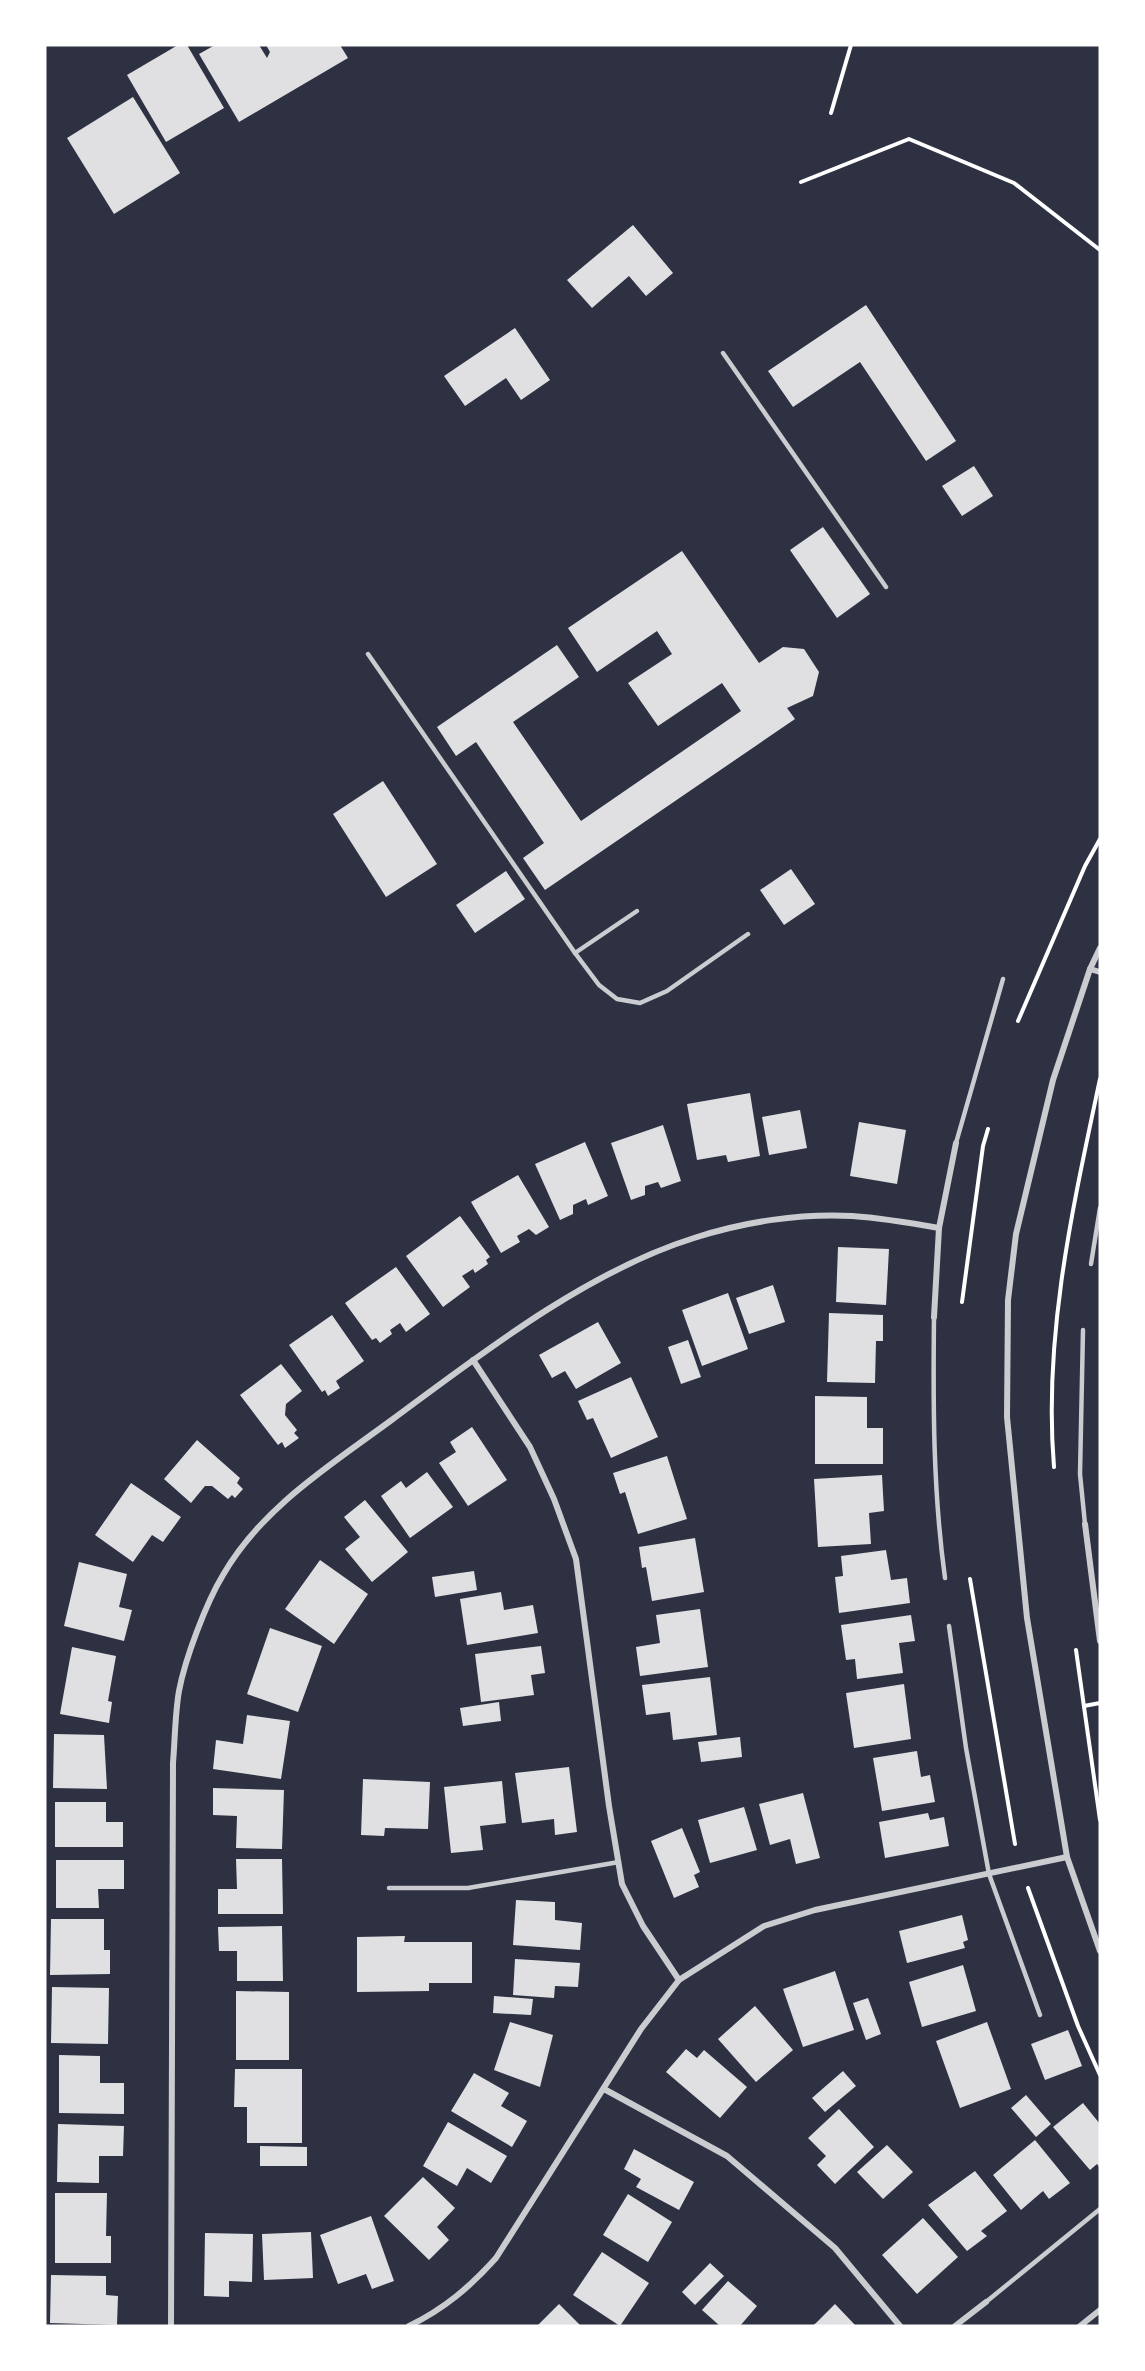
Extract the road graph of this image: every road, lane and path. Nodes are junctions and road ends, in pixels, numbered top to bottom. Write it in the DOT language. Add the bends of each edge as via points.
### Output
graph roads {
  1 [pos="850,45"];
  2 [pos="831,113"];
  3 [pos="801,182"];
  4 [pos="1100,250"];
  5 [pos="723,353"];
  6 [pos="886,587"];
  7 [pos="368,654"];
  8 [pos="637,911"];
  9 [pos="748,934"];
  10 [pos="1100,948"];
  11 [pos="575,953"];
  12 [pos="1090,969"];
  13 [pos="1100,972"];
  14 [pos="1003,980"];
  15 [pos="956,1143"];
  16 [pos="1100,1208"];
  17 [pos="939,1228"];
  18 [pos="1091,1264"];
  19 [pos="934,1317"];
  20 [pos="1083,1330"];
  21 [pos="473,1360"];
  22 [pos="1085,1524"];
  23 [pos="945,1578"];
  24 [pos="1098,1611"];
  25 [pos="949,1626"];
  26 [pos="1100,1641"];
  27 [pos="1100,1702"];
  28 [pos="1084,1706"];
  29 [pos="1067,1857"];
  30 [pos="619,1862"];
  31 [pos="989,1874"];
  32 [pos="388,1888"];
  33 [pos="1100,1951"];
  34 [pos="679,1980"];
  35 [pos="1040,2015"];
  36 [pos="604,2089"];
  37 [pos="1100,2209"];
  38 [pos="986,2302"];
  39 [pos="1100,2310"];
  40 [pos="171,2326"];
  41 [pos="409,2326"];
  42 [pos="900,2326"];
  43 [pos="954,2326"];
  44 [pos="1080,2326"];
  1 -- 2 [label="path"];
  3 -- 4 [label="path" via="909,139 1014,183"];
  5 -- 6 [label="lane"];
  7 -- 11 [label="lane"];
  8 -- 11 [label="lane"];
  9 -- 11 [label="lane" via="667,991 640,1003 617,999 599,985"];
  10 -- 12 [label="street"];
  12 -- 13 [label="street"];
  12 -- 29 [label="street" via="1053,1080 1016,1234 1008,1300 1007,1417 1027,1617"];
  14 -- 15 [label="lane"];
  15 -- 17 [label="street"];
  16 -- 18 [label="lane"];
  17 -- 19 [label="street"];
  17 -- 21 [label="street" via="851,1216 820,1216 778,1220 694,1238 611,1274"];
  19 -- 23 [label="lane" via="936,1515"];
  20 -- 22 [label="lane" via="1080,1474"];
  21 -- 30 [label="street" via="530,1447 576,1558"];
  21 -- 40 [label="street" via="295,1491 257,1529 222,1576 183,1679 173,1763"];
  22 -- 24 [label="street"];
  24 -- 26 [label="street"];
  25 -- 31 [label="lane"];
  27 -- 28 [label="path"];
  29 -- 31 [label="street"];
  29 -- 33 [label="street"];
  30 -- 32 [label="lane" via="468,1888"];
  30 -- 34 [label="street" via="622,1884 643,1926"];
  31 -- 34 [label="street" via="815,1910 764,1926"];
  31 -- 35 [label="lane"];
  34 -- 36 [label="street" via="641,2029"];
  36 -- 41 [label="street" via="496,2258 471,2286"];
  36 -- 42 [label="street" via="727,2156 835,2248"];
  37 -- 38 [label="lane"];
  38 -- 43 [label="street"];
  39 -- 44 [label="street"];
}
